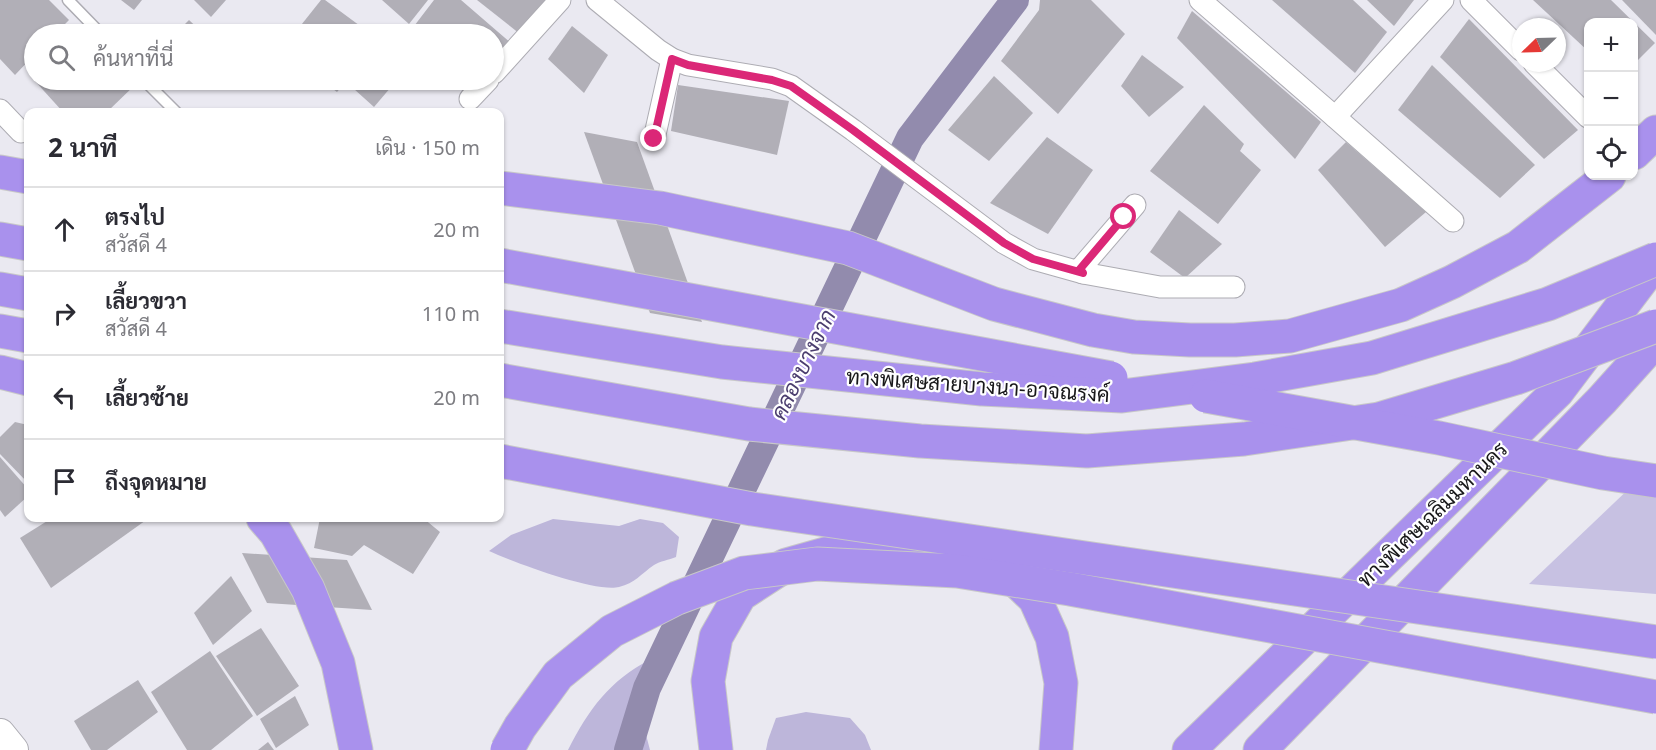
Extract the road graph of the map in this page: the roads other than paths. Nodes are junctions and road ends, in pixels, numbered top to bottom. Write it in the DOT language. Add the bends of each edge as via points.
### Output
graph roads {
  1 [pos="68,0"];
  2 [pos="560,0"];
  3 [pos="597,0"];
  4 [pos="1200,0"];
  5 [pos="1443,0"];
  6 [pos="1471,0"];
  7 [pos="91,24"];
  8 [pos="1512,41"];
  9 [pos="672,59"];
  10 [pos="504,62"];
  11 [pos="1543,72"];
  12 [pos="154,90"];
  13 [pos="479,90"];
  14 [pos="470,99"];
  15 [pos="172,108"];
  16 [pos="0,110"];
  17 [pos="1584,113"];
  18 [pos="1335,117"];
  19 [pos="21,132"];
  20 [pos="1656,132"];
  21 [pos="654,139"];
  22 [pos="1638,149"];
  23 [pos="1604,180"];
  24 [pos="504,188"];
  25 [pos="1135,205"];
  26 [pos="1453,221"];
  27 [pos="0,239"];
  28 [pos="24,243"];
  29 [pos="1656,260"];
  30 [pos="504,266"];
  31 [pos="1083,273"];
  32 [pos="1234,287"];
  33 [pos="0,289"];
  34 [pos="24,293"];
  35 [pos="1656,326"];
  36 [pos="504,327"];
  37 [pos="0,331"];
  38 [pos="24,335"];
  39 [pos="1656,340"];
  40 [pos="1656,359"];
  41 [pos="0,372"];
  42 [pos="24,378"];
  43 [pos="504,381"];
  44 [pos="1602,400"];
  45 [pos="504,462"];
  46 [pos="1656,481"];
  47 [pos="267,522"];
  48 [pos="1656,642"];
  49 [pos="1656,697"];
  50 [pos="0,734"];
  51 [pos="13,750"];
  52 [pos="356,750"];
  53 [pos="507,750"];
  54 [pos="716,750"];
  55 [pos="1056,750"];
  56 [pos="1189,750"];
  57 [pos="1260,750"];
  1 -- 7 [label="lane"];
  2 -- 10 [label="street"];
  3 -- 9 [label="street"];
  4 -- 18 [label="street"];
  5 -- 18 [label="street"];
  6 -- 8 [label="street"];
  9 -- 21 [label="street"];
  9 -- 31 [label="street" via="791,86 1004,243 1033,259"];
  11 -- 17 [label="street"];
  12 -- 15 [label="lane"];
  13 -- 14 [label="street"];
  16 -- 19 [label="street"];
  18 -- 26 [label="street"];
  20 -- 22 [label="highway"];
  23 -- 24 [label="highway" via="1518,247 1401,305 1290,336 1235,340 1134,337 1093,330 994,304 848,248 660,208"];
  25 -- 31 [label="street" via="1080,269"];
  27 -- 28 [label="highway"];
  29 -- 36 [label="highway, ทางพิเศษสายบางนา-อาจณรงค์, bridge" via="1548,304 1372,358 1255,379 1122,396 982,389 722,362"];
  29 -- 56 [label="highway, ทางพิเศษเฉลิมมหานคร" via="1557,392"];
  30 -- 46 [label="highway, bridge"];
  31 -- 32 [label="street" via="1160,287"];
  33 -- 34 [label="highway"];
  35 -- 43 [label="highway, bridge" via="1516,378 1379,419 1244,439 1087,451 920,441 749,424"];
  37 -- 38 [label="highway"];
  39 -- 44 [label="highway, ทางพิเศษเฉลิมมหานคร"];
  40 -- 44 [label="highway"];
  41 -- 42 [label="highway"];
  44 -- 57 [label="highway, ทางพิเศษเฉลิมมหานคร"];
  45 -- 48 [label="highway, bridge" via="752,509"];
  47 -- 52 [label="highway" via="308,589 338,663"];
  49 -- 53 [label="highway, bridge" via="1070,589 968,573 817,564 744,573 677,598 612,631 558,675"];
  50 -- 51 [label="street"];
  54 -- 55 [label="highway" via="708,681 716,637 740,595 786,565 853,546 908,545 962,549 1004,570 1035,599 1052,637 1061,683"];
}
